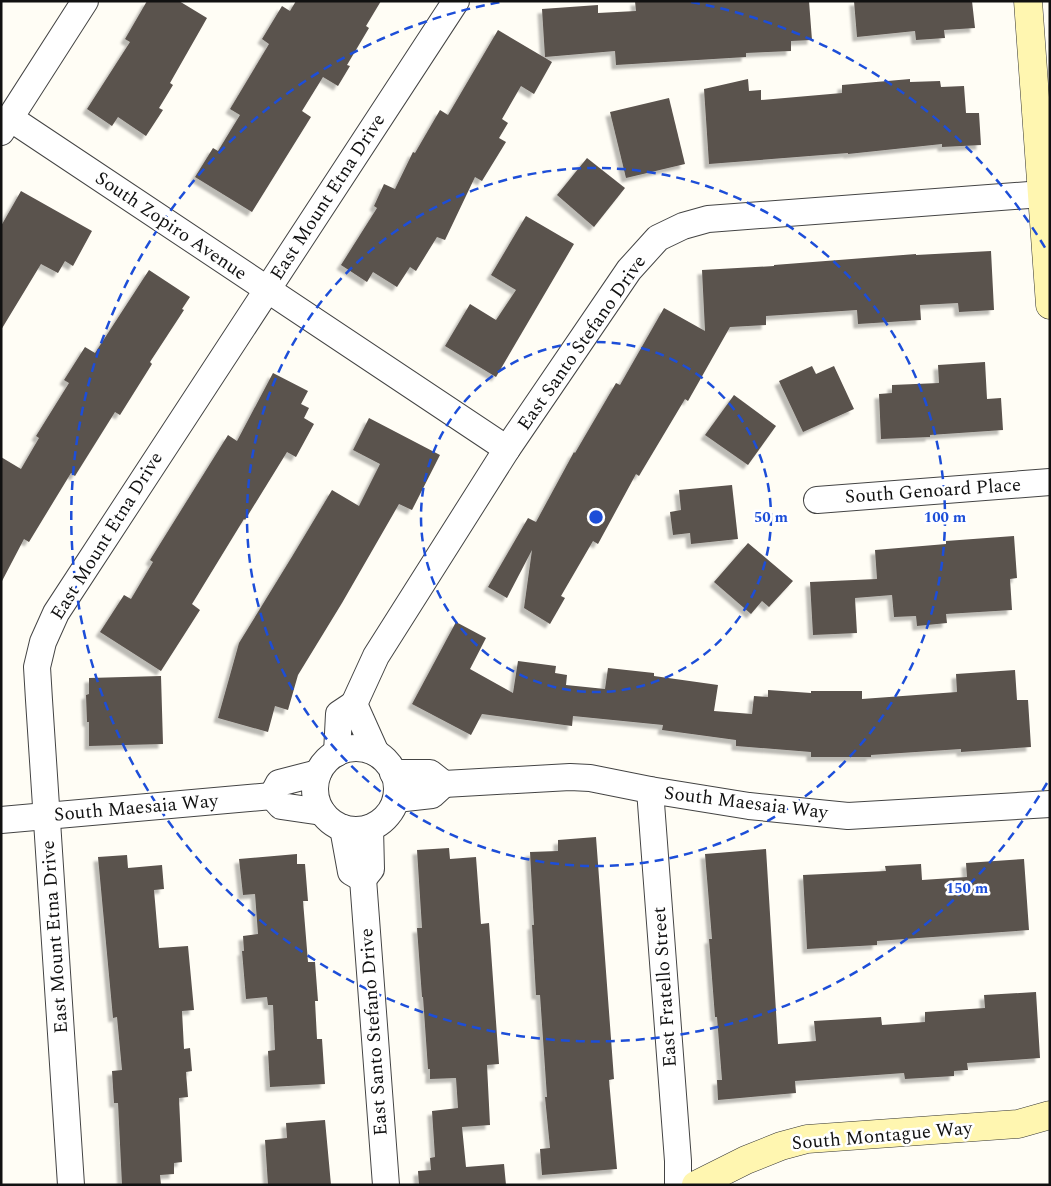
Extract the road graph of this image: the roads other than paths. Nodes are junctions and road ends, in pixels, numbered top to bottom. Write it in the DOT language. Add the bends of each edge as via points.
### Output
graph roads {
  1 [pos="85,1"];
  2 [pos="456,1"];
  3 [pos="1028,1"];
  4 [pos="6,125"];
  5 [pos="1042,194"];
  6 [pos="267,289"];
  7 [pos="1050,305"];
  8 [pos="507,449"];
  9 [pos="1050,482"];
  10 [pos="817,500"];
  11 [pos="354,704"];
  12 [pos="337,752"];
  13 [pos="376,753"];
  14 [pos="318,772"];
  15 [pos="393,773"];
  16 [pos="444,784"];
  17 [pos="650,790"];
  18 [pos="272,796"];
  19 [pos="396,799"];
  20 [pos="1050,804"];
  21 [pos="322,812"];
  22 [pos="47,816"];
  23 [pos="1,820"];
  24 [pos="343,828"];
  25 [pos="370,828"];
  26 [pos="363,879"];
  27 [pos="1050,1115"];
  28 [pos="1018,1124"];
  29 [pos="1050,1129"];
  30 [pos="70,1185"];
  31 [pos="386,1185"];
  32 [pos="678,1185"];
  33 [pos="696,1185"];
  1 -- 4 [label="street"];
  2 -- 6 [label="street, East Mount Etna Drive"];
  3 -- 5 [label="street"];
  4 -- 6 [label="street, South Zopiro Avenue"];
  5 -- 7 [label="street"];
  5 -- 8 [label="street, East Santo Stefano Drive" via="708,219 683,226 658,238 629,270"];
  6 -- 8 [label="street, South Zopiro Avenue"];
  6 -- 22 [label="street, East Mount Etna Drive" via="56,613 43,642 37,667"];
  8 -- 11 [label="street, East Santo Stefano Drive" via="376,656"];
  9 -- 10 [label="street, South Genoard Place"];
  11 -- 12 [label="street, East Santo Stefano Drive" via="339,714"];
  11 -- 13 [label="street"];
  12 -- 13 [label="street" via="363,748"];
  12 -- 14 [label="street"];
  13 -- 15 [label="street"];
  14 -- 18 [label="street" via="279,784"];
  14 -- 21 [label="street" via="316,799"];
  15 -- 16 [label="street, South Maesaia Way" via="430,774"];
  15 -- 19 [label="street"];
  16 -- 17 [label="street, South Maesaia Way" via="570,777"];
  16 -- 19 [label="street, South Maesaia Way" via="432,795"];
  17 -- 20 [label="street, South Maesaia Way" via="749,806 848,816"];
  17 -- 32 [label="street, East Fratello Street"];
  18 -- 21 [label="street" via="281,806"];
  18 -- 22 [label="street, South Maesaia Way"];
  19 -- 25 [label="street" via="382,821"];
  21 -- 24 [label="street"];
  22 -- 23 [label="street, South Maesaia Way"];
  22 -- 30 [label="street, East Mount Etna Drive"];
  24 -- 25 [label="street"];
  24 -- 26 [label="street" via="351,872"];
  25 -- 26 [label="street, East Santo Stefano Drive" via="370,869"];
  26 -- 31 [label="street, East Santo Stefano Drive"];
  27 -- 28 [label="street, South Montague Way"];
  28 -- 29 [label="street, South Montague Way"];
  28 -- 33 [label="street, South Montague Way" via="807,1139 746,1160"];
}
